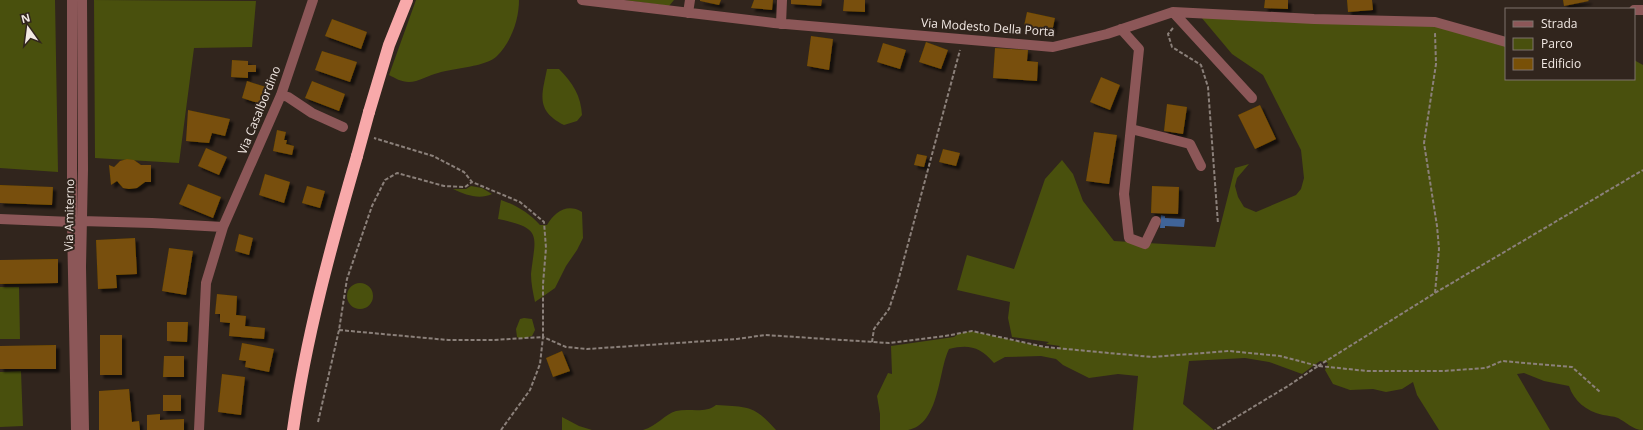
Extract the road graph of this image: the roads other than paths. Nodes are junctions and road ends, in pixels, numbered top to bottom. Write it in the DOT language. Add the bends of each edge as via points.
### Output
graph roads {
  1 [pos="72,0"];
  2 [pos="82,0"];
  3 [pos="407,0"];
  4 [pos="582,0"];
  5 [pos="690,0"];
  6 [pos="782,0"];
  7 [pos="315,1"];
  8 [pos="688,13"];
  9 [pos="1176,15"];
  10 [pos="781,24"];
  11 [pos="1122,29"];
  12 [pos="1505,42"];
  13 [pos="281,95"];
  14 [pos="1252,98"];
  15 [pos="343,127"];
  16 [pos="1131,129"];
  17 [pos="1201,166"];
  18 [pos="0,219"];
  19 [pos="1156,221"];
  20 [pos="77,222"];
  21 [pos="223,227"];
  22 [pos="76,430"];
  23 [pos="84,430"];
  24 [pos="198,430"];
  25 [pos="293,430"];
  1 -- 20 [label="street, Via Amiterno"];
  2 -- 20 [label="street, Via Amiterno" via="83,169"];
  3 -- 25 [label="highway, bridge" via="389,45 369,112 308,338"];
  4 -- 8 [label="street, Via Modesto Della Porta"];
  5 -- 8 [label="street"];
  6 -- 10 [label="street"];
  7 -- 13 [label="street, Via Casalbordino"];
  8 -- 10 [label="street, Via Modesto Della Porta"];
  9 -- 11 [label="street, Via Modesto Della Porta"];
  9 -- 12 [label="street, Via Modesto Della Porta" via="1435,22"];
  9 -- 14 [label="street"];
  10 -- 11 [label="street, Via Modesto Della Porta" via="1053,47"];
  11 -- 16 [label="street" via="1139,49"];
  13 -- 15 [label="street"];
  13 -- 21 [label="street, Via Casalbordino"];
  16 -- 17 [label="street" via="1190,144"];
  16 -- 19 [label="street" via="1124,194 1129,238 1146,244"];
  18 -- 20 [label="street"];
  20 -- 21 [label="street"];
  20 -- 22 [label="street, Via Amiterno"];
  20 -- 23 [label="street, Via Amiterno"];
  21 -- 24 [label="street, Via Casalbordino" via="206,283"];
}
